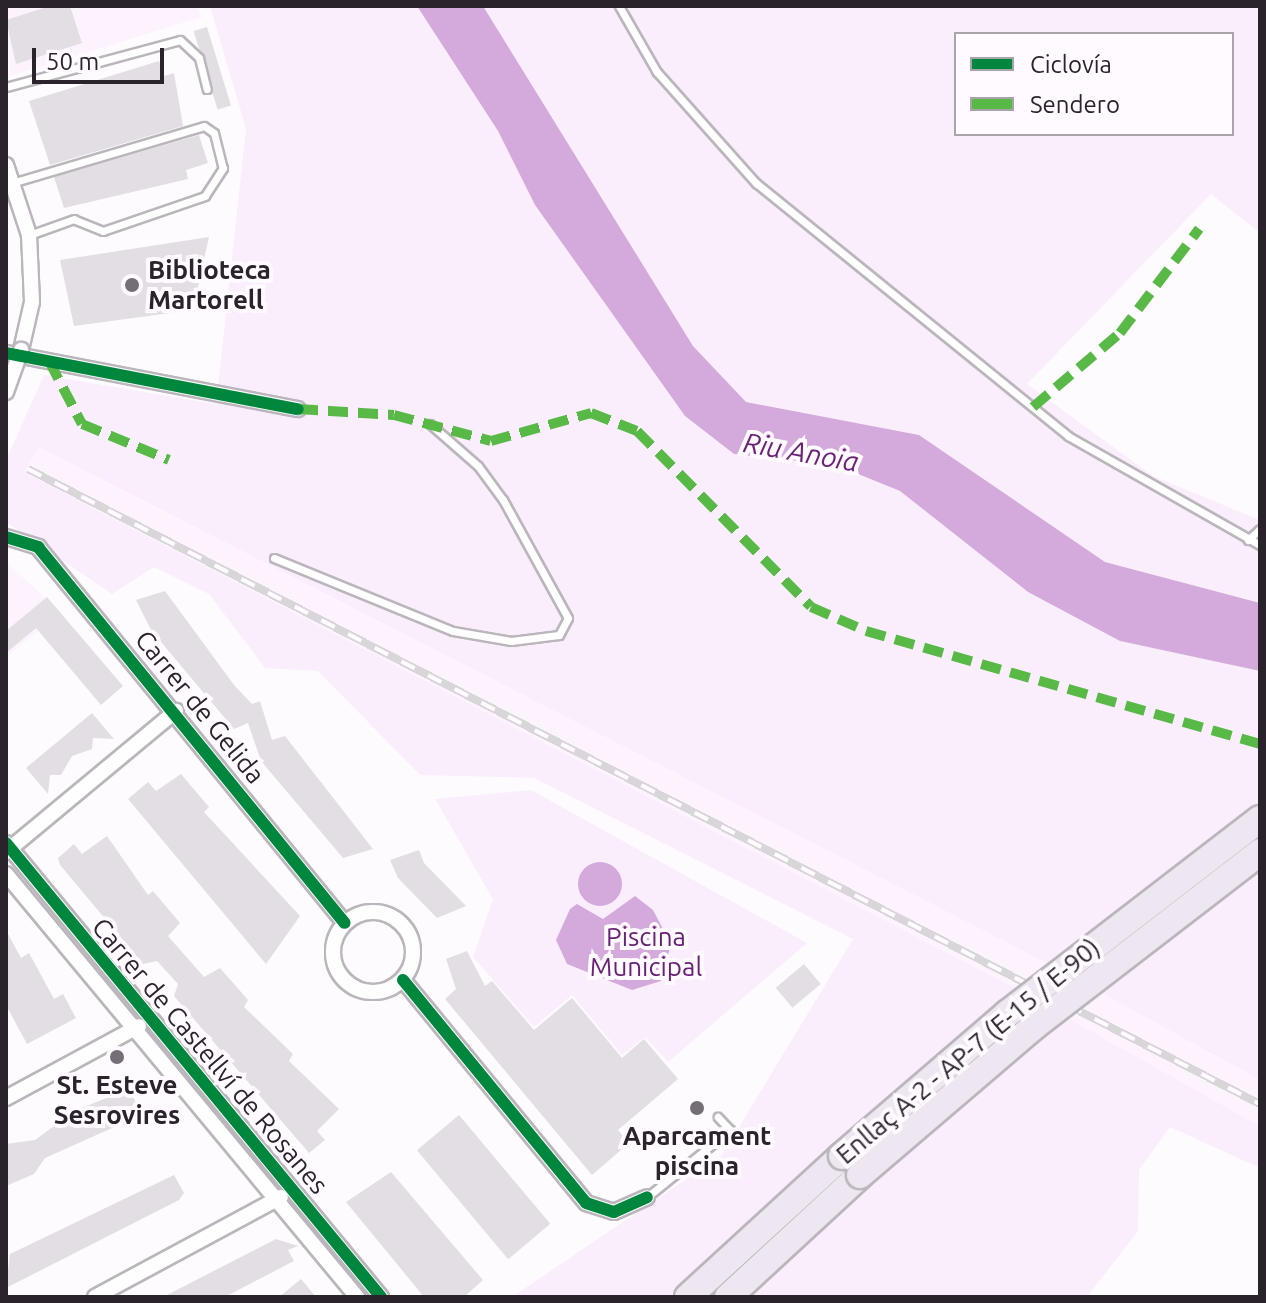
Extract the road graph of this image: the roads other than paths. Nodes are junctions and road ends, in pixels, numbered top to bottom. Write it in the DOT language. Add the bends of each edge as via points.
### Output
graph roads {
  1 [pos="619,6"];
  2 [pos="6,87"];
  3 [pos="207,89"];
  4 [pos="6,165"];
  5 [pos="15,182"];
  6 [pos="29,235"];
  7 [pos="14,351"];
  8 [pos="6,392"];
  9 [pos="298,409"];
  10 [pos="430,424"];
  11 [pos="1260,529"];
  12 [pos="6,537"];
  13 [pos="1248,540"];
  14 [pos="1260,545"];
  15 [pos="274,558"];
  16 [pos="176,711"];
  17 [pos="1260,819"];
  18 [pos="8,848"];
  19 [pos="1260,852"];
  20 [pos="6,874"];
  21 [pos="345,923"];
  22 [pos="403,980"];
  23 [pos="150,1018"];
  24 [pos="135,1030"];
  25 [pos="6,1098"];
  26 [pos="718,1117"];
  27 [pos="851,1165"];
  28 [pos="290,1188"];
  29 [pos="647,1197"];
  30 [pos="275,1202"];
  31 [pos="95,1297"];
  32 [pos="357,1297"];
  33 [pos="381,1297"];
  34 [pos="688,1297"];
  35 [pos="728,1297"];
  1 -- 13 [label="lane" via="657,72 756,183 1068,436"];
  2 -- 3 [label="lane" via="180,40 199,58"];
  4 -- 5 [label="street"];
  5 -- 6 [label="street"];
  5 -- 6 [label="lane" via="204,126 214,133 223,168 205,196 103,231 74,219"];
  6 -- 7 [label="street" via="32,302"];
  7 -- 8 [label="street, bridge"];
  7 -- 9 [label="street"];
  10 -- 15 [label="lane" via="478,466 503,500 568,618 559,635 542,642 453,631"];
  11 -- 13 [label="lane"];
  12 -- 16 [label="street, Carrer de Gelida" via="38,547"];
  13 -- 14 [label="lane"];
  16 -- 18 [label="street"];
  16 -- 21 [label="street, Carrer de Gelida"];
  17 -- 27 [label="highway, Enllaç A-2 - AP-7 (E-15 / E-90), bridge" via="1008,1013"];
  18 -- 23 [label="street, Carrer de Castellví de Rosanes"];
  19 -- 27 [label="highway, Enllaç A-2 - AP-7 (E-15 / E-90), bridge"];
  20 -- 24 [label="street, Carrer de Castellví de Rosanes"];
  21 -- 22 [label="street" via="370,912 396,919 414,955"];
  21 -- 22 [label="street" via="333,959 345,981 381,992"];
  22 -- 29 [label="street" via="586,1203 614,1212"];
  23 -- 24 [label="street"];
  23 -- 28 [label="street, Carrer de Castellví de Rosanes"];
  24 -- 25 [label="street"];
  24 -- 30 [label="street, Carrer de Castellví de Rosanes"];
  26 -- 29 [label="lane" via="730,1130"];
  27 -- 34 [label="highway, Enllaç A-2 - AP-7 (E-15 / E-90)"];
  27 -- 35 [label="highway, Enllaç A-2 - AP-7 (E-15 / E-90)"];
  28 -- 30 [label="street"];
  28 -- 33 [label="street, Carrer de Castellví de Rosanes"];
  30 -- 31 [label="street"];
  30 -- 32 [label="street, Carrer de Castellví de Rosanes"];
}
